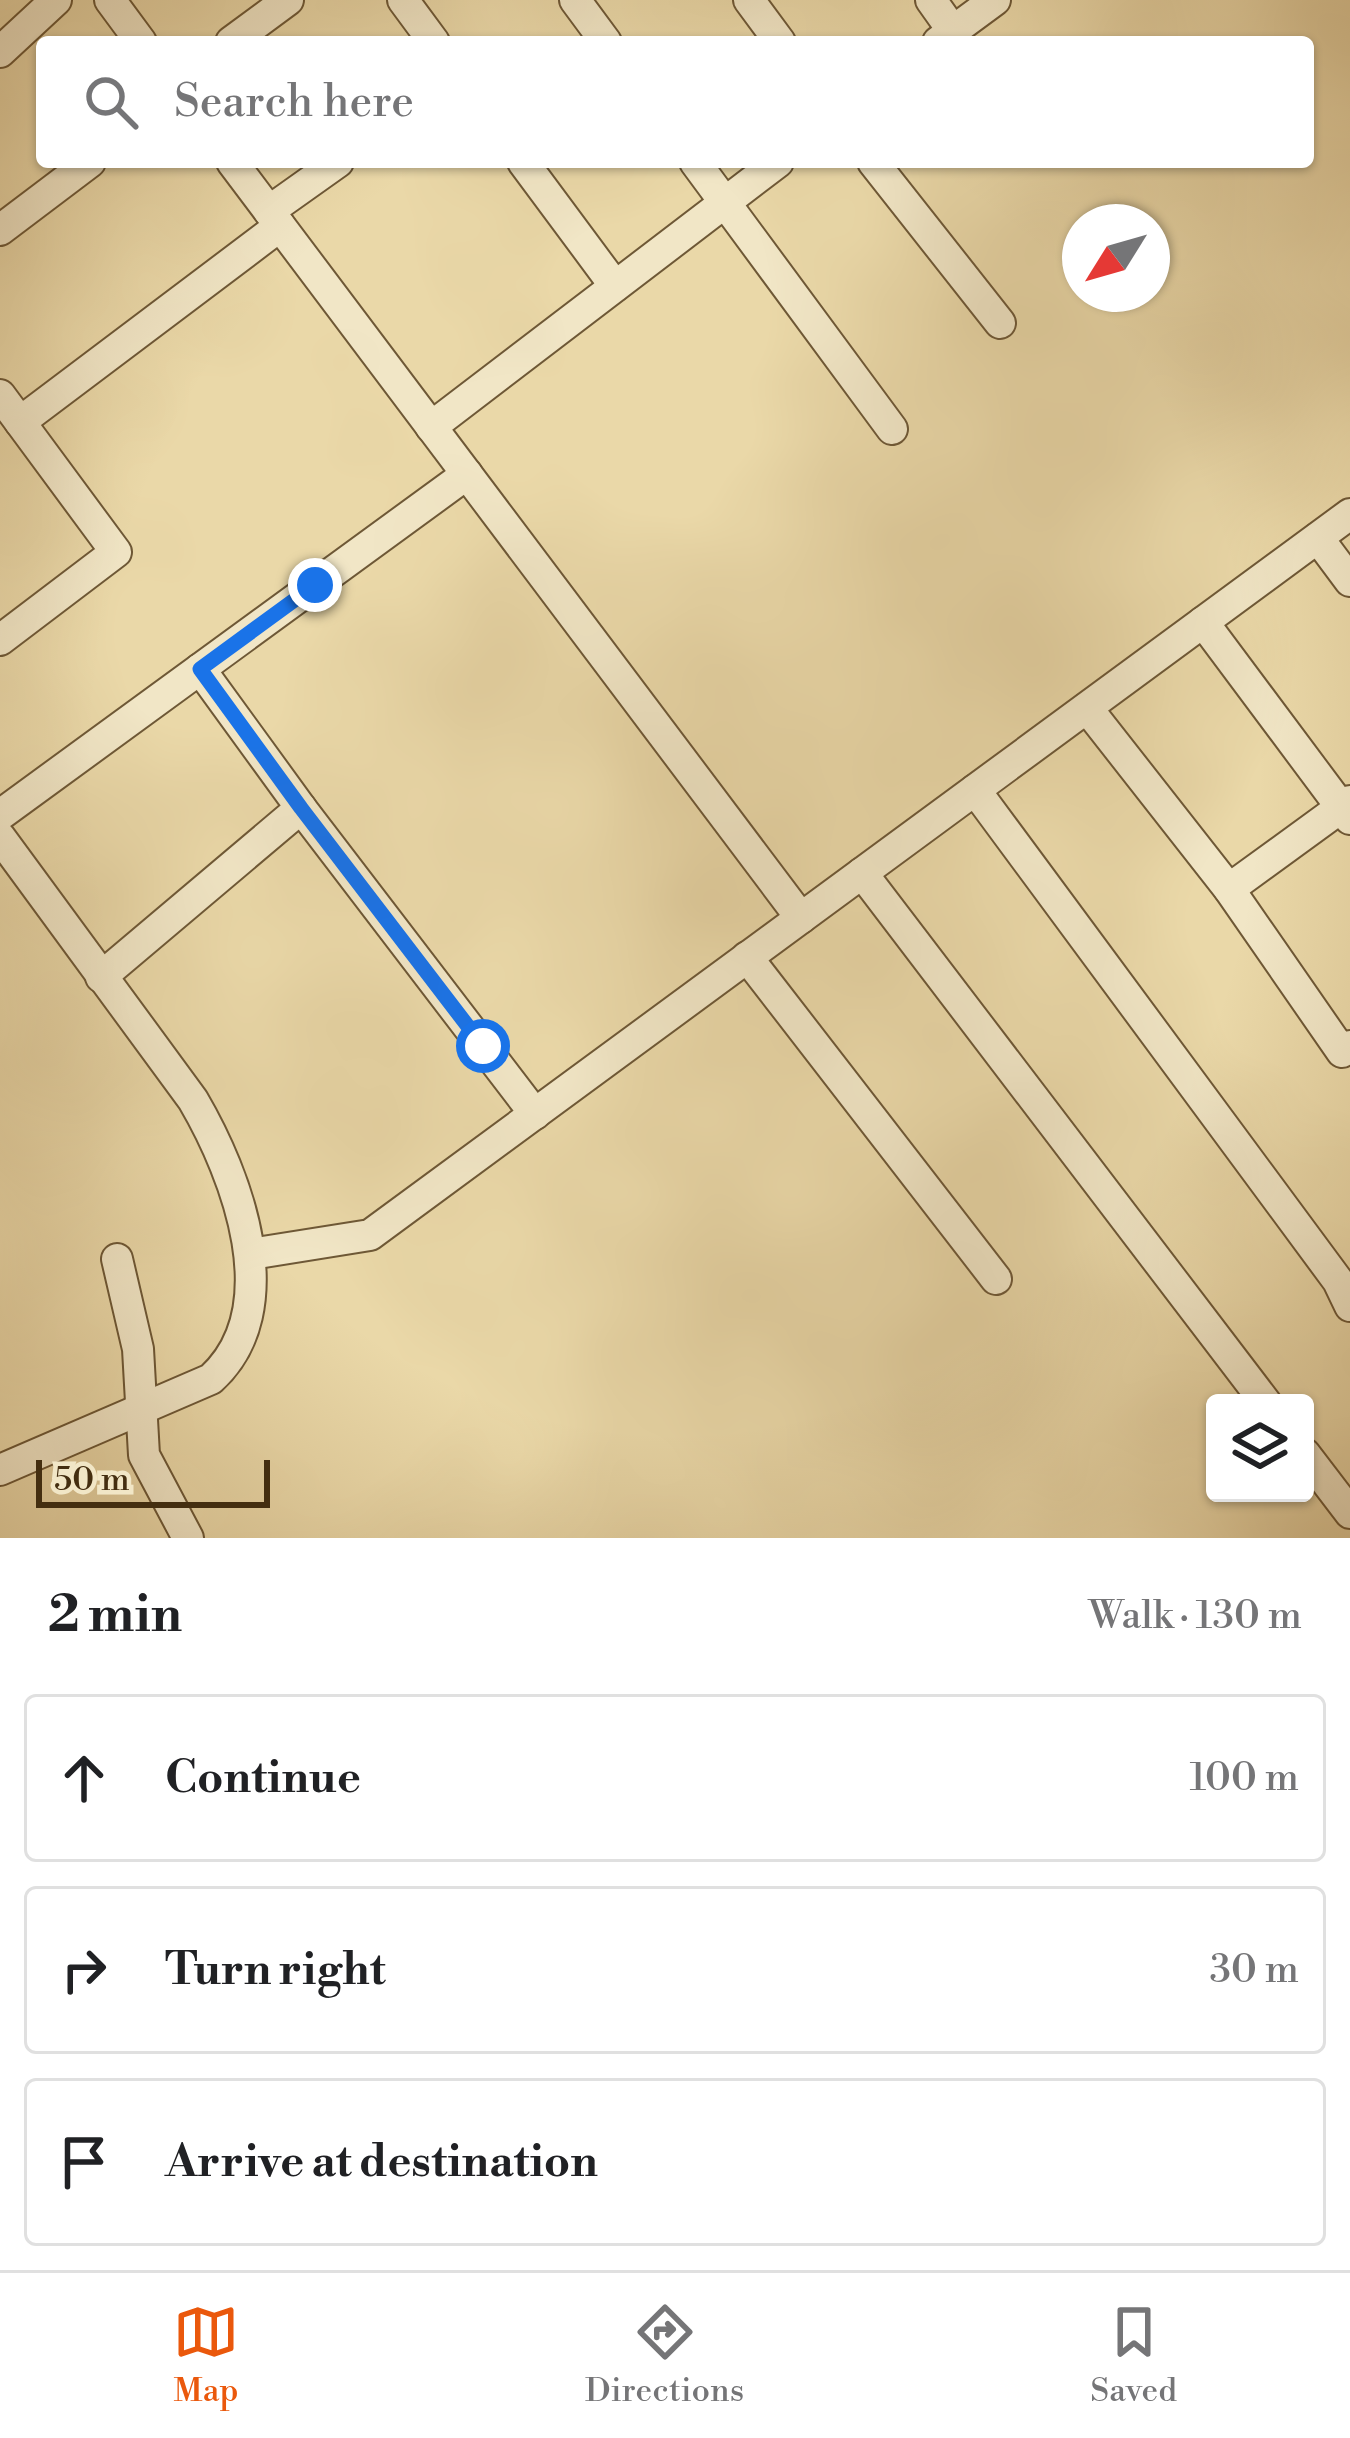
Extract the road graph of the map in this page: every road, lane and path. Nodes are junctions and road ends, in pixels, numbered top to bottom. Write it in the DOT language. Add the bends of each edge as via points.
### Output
graph roads {
  1 [pos="56,0"];
  2 [pos="110,0"];
  3 [pos="288,0"];
  4 [pos="403,0"];
  5 [pos="575,0"];
  6 [pos="748,0"];
  7 [pos="931,0"];
  8 [pos="995,0"];
  9 [pos="137,36"];
  10 [pos="239,36"];
  11 [pos="430,36"];
  12 [pos="602,36"];
  13 [pos="775,36"];
  14 [pos="946,36"];
  15 [pos="0,52"];
  16 [pos="82,168"];
  17 [pos="236,168"];
  18 [pos="331,168"];
  19 [pos="527,168"];
  20 [pos="700,168"];
  21 [pos="770,168"];
  22 [pos="878,168"];
  23 [pos="725,202"];
  24 [pos="274,219"];
  25 [pos="0,230"];
  26 [pos="615,286"];
  27 [pos="1000,323"];
  28 [pos="0,395"];
  29 [pos="20,422"];
  30 [pos="431,427"];
  31 [pos="892,429"];
  32 [pos="467,474"];
  33 [pos="1350,514"];
  34 [pos="1318,538"];
  35 [pos="1350,581"];
  36 [pos="1203,622"];
  37 [pos="0,640"];
  38 [pos="200,669"];
  39 [pos="1087,708"];
  40 [pos="975,790"];
  41 [pos="301,808"];
  42 [pos="1347,809"];
  43 [pos="0,815"];
  44 [pos="0,837"];
  45 [pos="862,873"];
  46 [pos="1229,889"];
  47 [pos="801,918"];
  48 [pos="747,957"];
  49 [pos="101,977"];
  50 [pos="1350,1046"];
  51 [pos="535,1114"];
  52 [pos="251,1254"];
  53 [pos="117,1259"];
  54 [pos="996,1279"];
  55 [pos="1350,1306"];
  56 [pos="1259,1394"];
  57 [pos="140,1411"];
  58 [pos="1314,1466"];
  59 [pos="0,1470"];
  60 [pos="1350,1514"];
  61 [pos="188,1538"];
  1 -- 15 [label="street"];
  2 -- 9 [label="street"];
  3 -- 10 [label="street"];
  4 -- 11 [label="street"];
  5 -- 12 [label="street"];
  6 -- 13 [label="street"];
  7 -- 14 [label="street"];
  8 -- 14 [label="street"];
  16 -- 25 [label="street"];
  17 -- 24 [label="street"];
  18 -- 24 [label="street"];
  19 -- 26 [label="street"];
  20 -- 23 [label="street"];
  21 -- 23 [label="street"];
  22 -- 27 [label="street"];
  23 -- 26 [label="street"];
  23 -- 31 [label="street"];
  24 -- 29 [label="street"];
  24 -- 30 [label="street"];
  26 -- 30 [label="street"];
  28 -- 29 [label="street"];
  29 -- 37 [label="street" via="116,552"];
  30 -- 32 [label="street"];
  32 -- 38 [label="street"];
  32 -- 47 [label="street"];
  33 -- 34 [label="street"];
  34 -- 35 [label="street"];
  34 -- 36 [label="street"];
  36 -- 39 [label="street"];
  36 -- 42 [label="street"];
  38 -- 41 [label="street"];
  38 -- 43 [label="street"];
  39 -- 40 [label="street"];
  39 -- 46 [label="street"];
  40 -- 45 [label="street"];
  40 -- 55 [label="street"];
  41 -- 49 [label="street"];
  41 -- 51 [label="street"];
  42 -- 46 [label="street"];
  44 -- 49 [label="street"];
  45 -- 47 [label="street"];
  45 -- 56 [label="street"];
  46 -- 50 [label="street" via="1342,1052"];
  47 -- 48 [label="street"];
  48 -- 51 [label="street"];
  48 -- 54 [label="street"];
  49 -- 52 [label="street" via="217,1141"];
  51 -- 52 [label="street" via="370,1235"];
  52 -- 57 [label="street" via="246,1317 229,1362 211,1379"];
  53 -- 57 [label="street" via="139,1349"];
  57 -- 59 [label="street"];
  57 -- 61 [label="street" via="144,1455"];
  58 -- 60 [label="street"];
}
